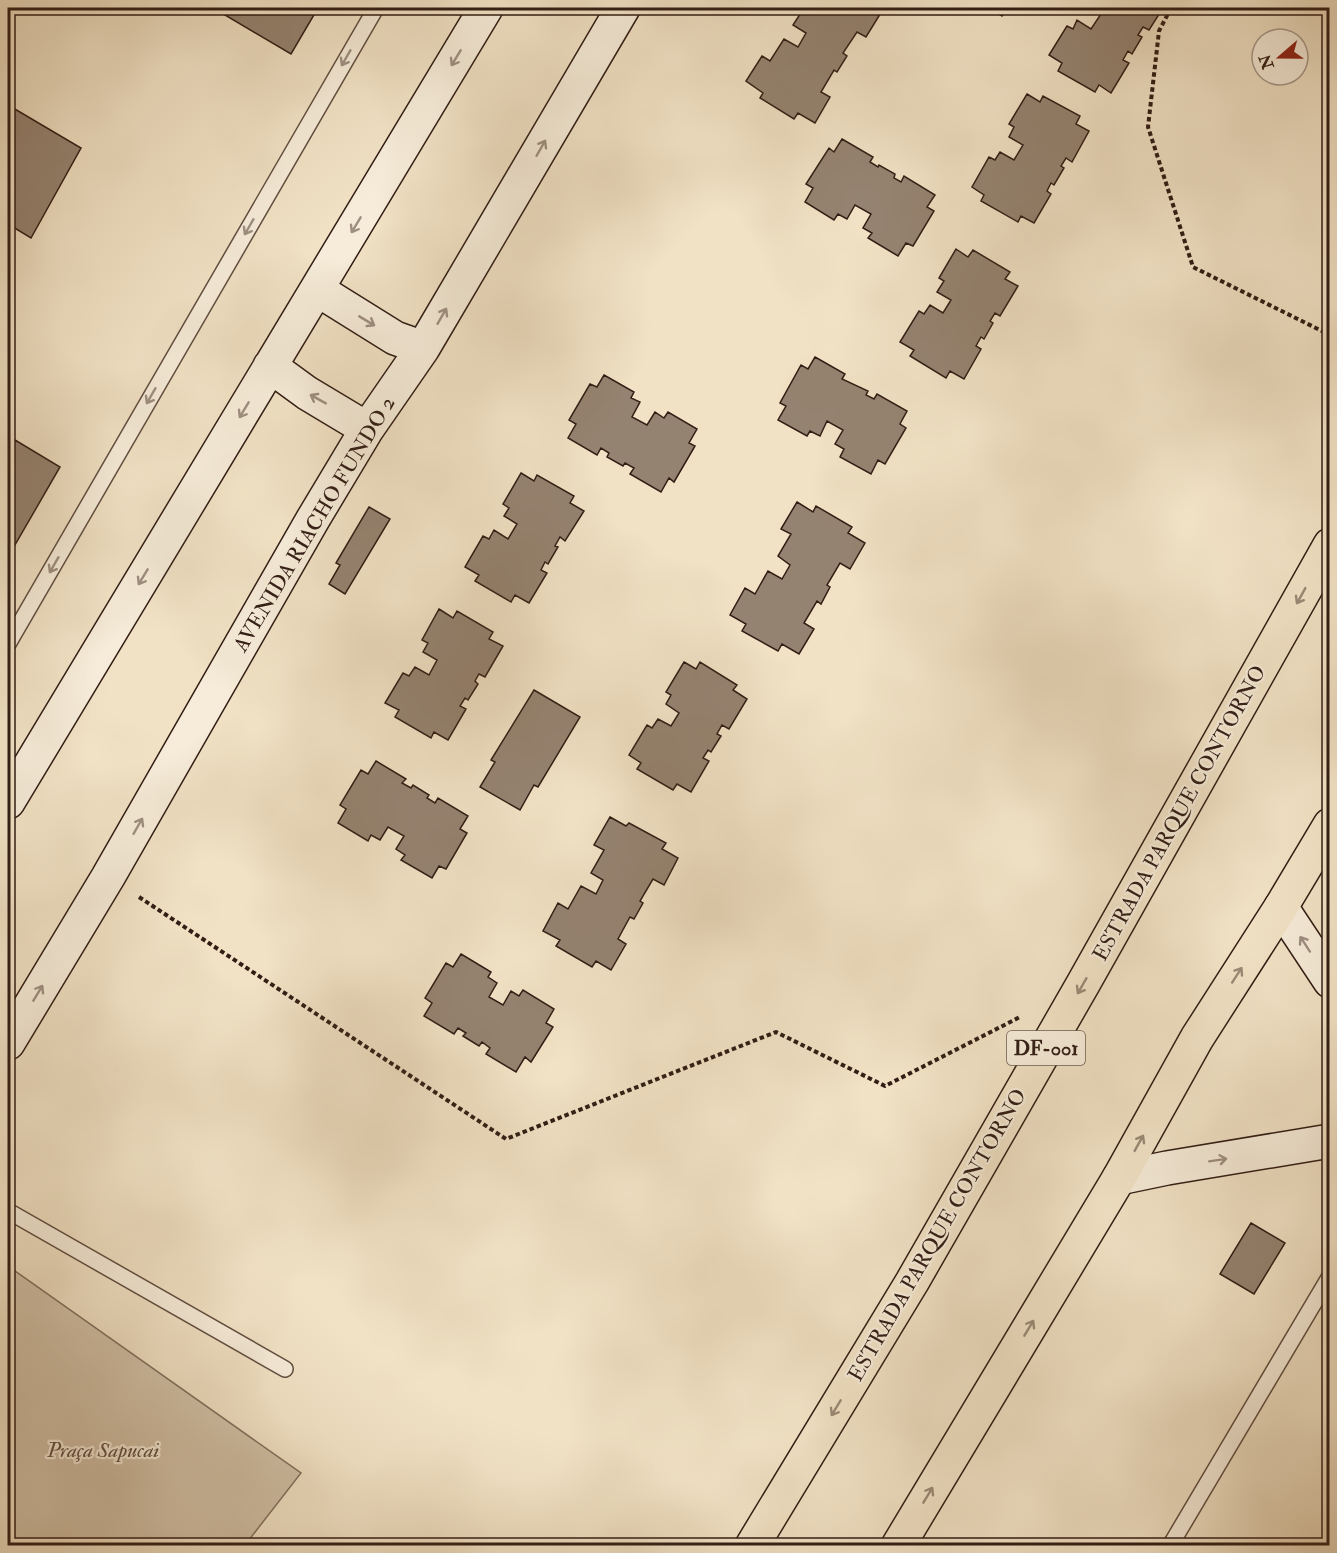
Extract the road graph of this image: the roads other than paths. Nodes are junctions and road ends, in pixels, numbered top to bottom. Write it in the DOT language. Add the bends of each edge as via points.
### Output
graph roads {
  1 [pos="376,8"];
  2 [pos="486,8"];
  3 [pos="623,8"];
  4 [pos="318,290"];
  5 [pos="423,348"];
  6 [pos="270,366"];
  7 [pos="368,429"];
  8 [pos="1329,545"];
  9 [pos="8,643"];
  10 [pos="8,802"];
  11 [pos="1329,825"];
  12 [pos="1281,907"];
  13 [pos="1329,981"];
  14 [pos="8,1043"];
  15 [pos="1329,1141"];
  16 [pos="1119,1178"];
  17 [pos="8,1211"];
  18 [pos="1329,1276"];
  19 [pos="285,1369"];
  20 [pos="752,1545"];
  21 [pos="898,1545"];
  22 [pos="1170,1545"];
  1 -- 9 [label="lane, one-way"];
  2 -- 4 [label="street, one-way"];
  5 -- 3 [label="street, AVENIDA RIACHO FUNDO 2, one-way"];
  4 -- 5 [label="street, one-way" via="395,338"];
  4 -- 6 [label="street"];
  5 -- 7 [label="street, AVENIDA RIACHO FUNDO 2"];
  7 -- 6 [label="street, one-way"];
  6 -- 10 [label="street, one-way"];
  14 -- 7 [label="street, AVENIDA RIACHO FUNDO 2, one-way"];
  8 -- 20 [label="highway, ESTRADA PARQUE CONTORNO / DF-001, one-way" via="912,1282"];
  11 -- 12 [label="highway"];
  13 -- 12 [label="street, one-way"];
  16 -- 12 [label="highway, one-way" via="1197,1038"];
  16 -- 15 [label="street, one-way"];
  21 -- 16 [label="highway, one-way"];
  17 -- 19 [label="lane"];
  18 -- 22 [label="lane"];
}
